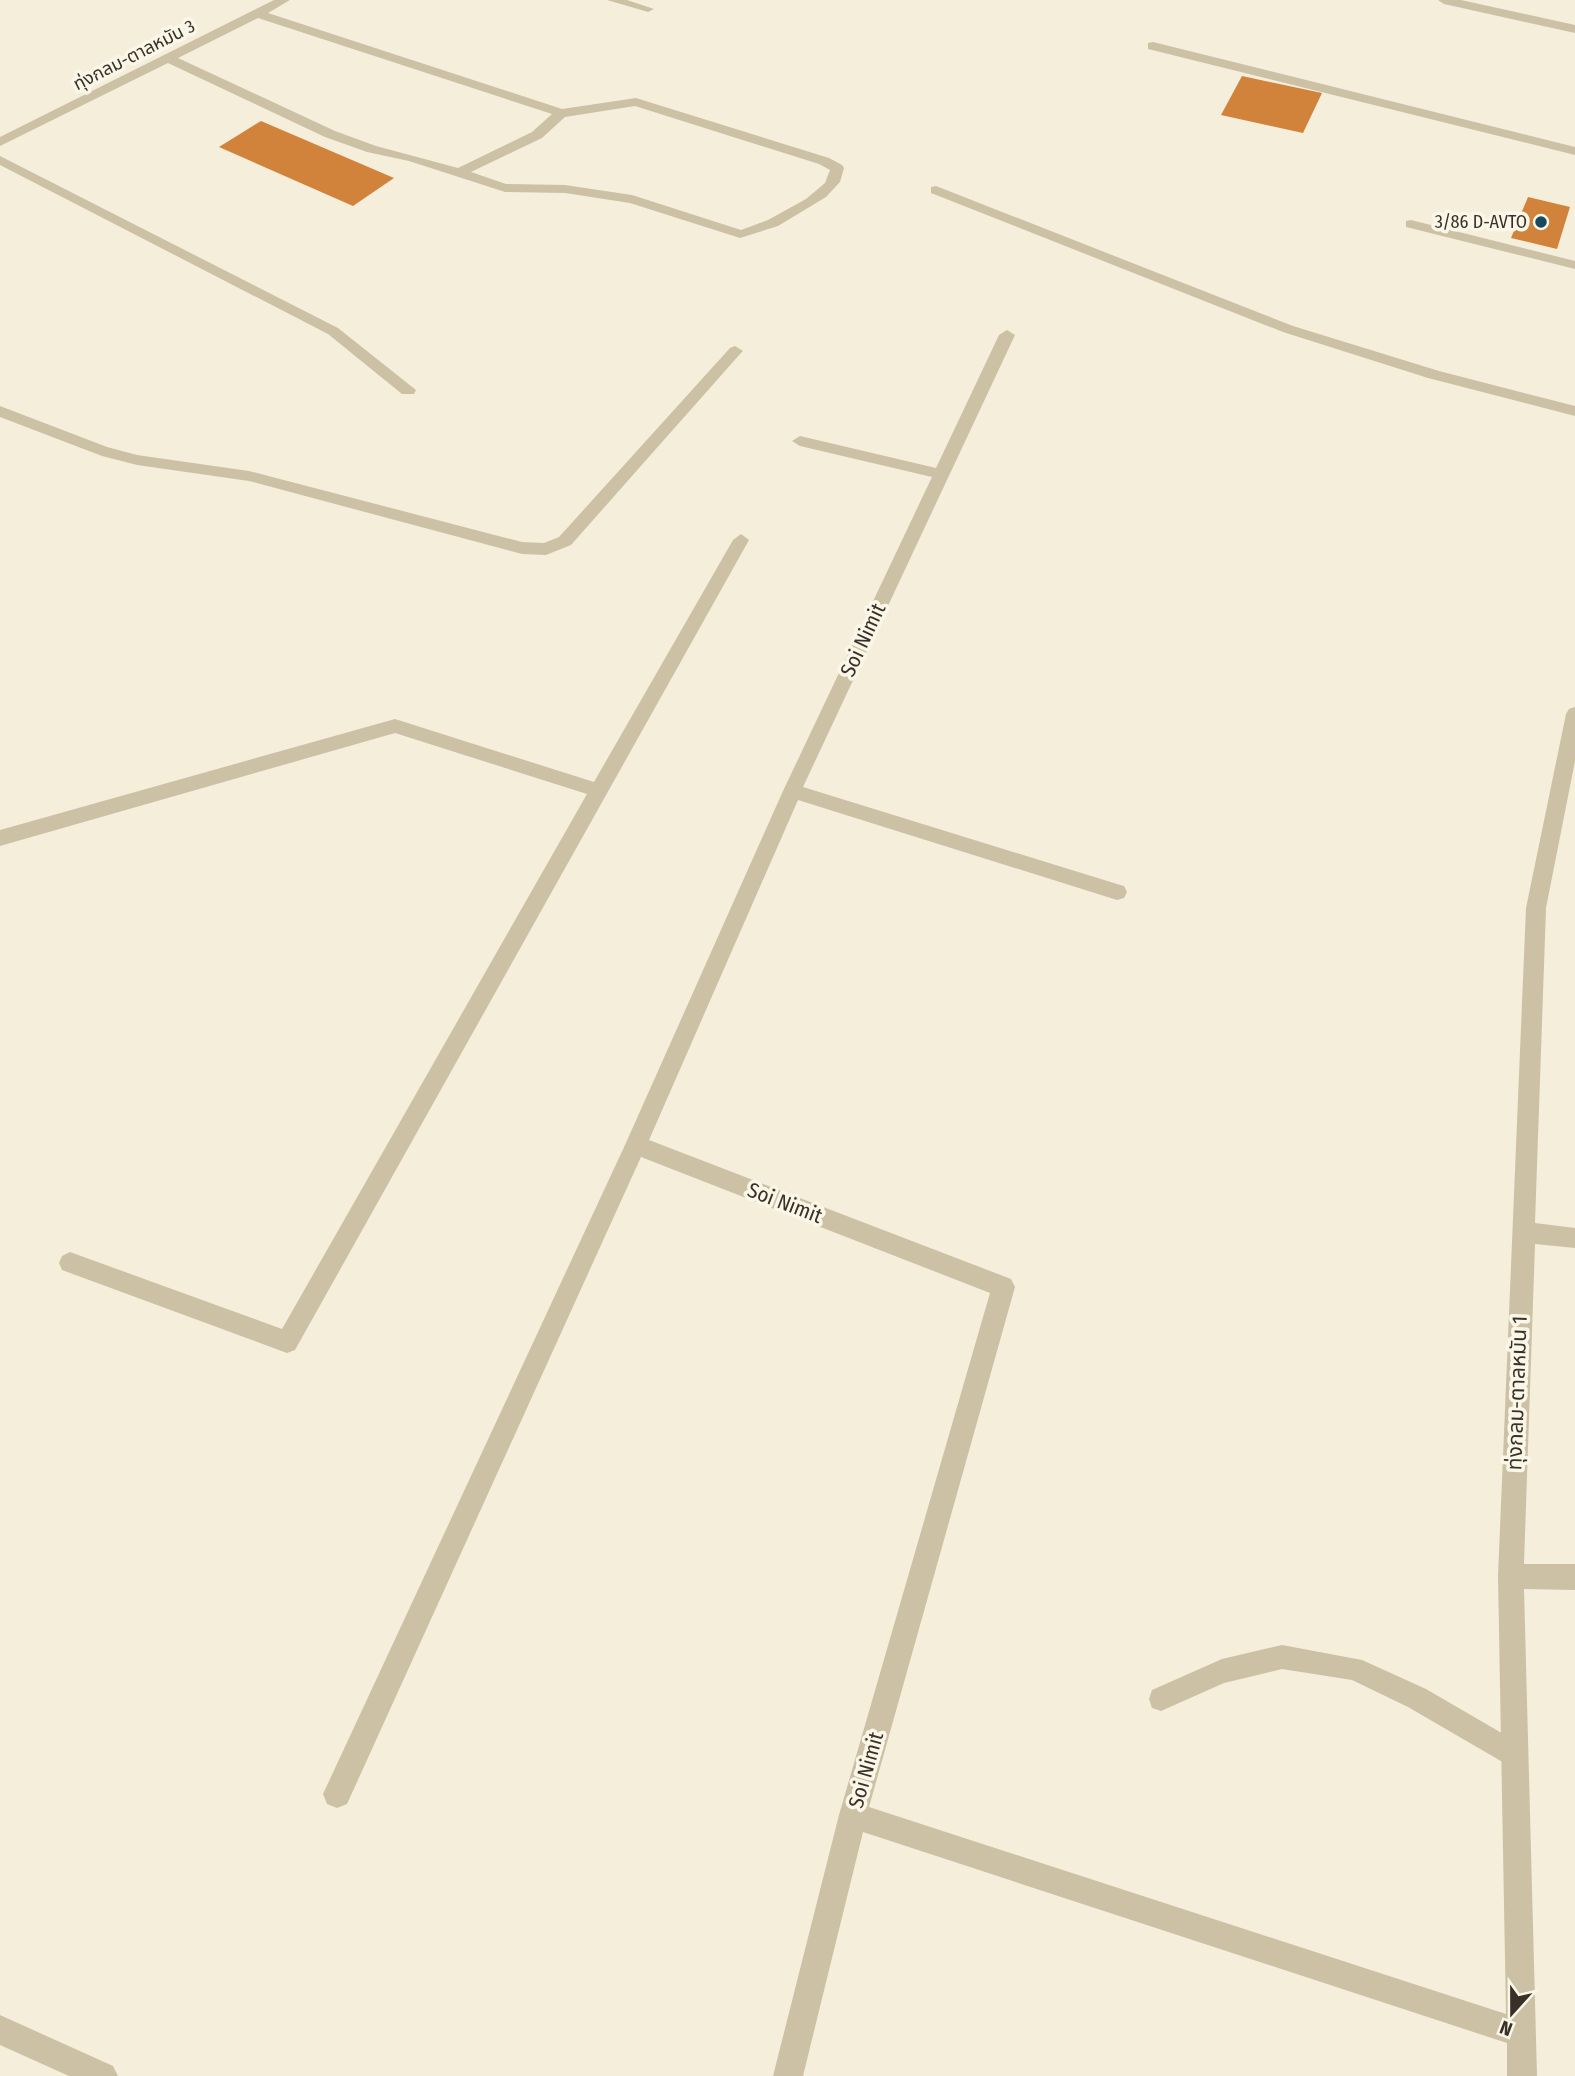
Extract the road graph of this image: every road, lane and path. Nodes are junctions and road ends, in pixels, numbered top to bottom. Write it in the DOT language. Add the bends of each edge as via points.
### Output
graph roads {
  1 [pos="284,0"];
  2 [pos="613,0"];
  3 [pos="1444,0"];
  4 [pos="648,9"];
  5 [pos="255,13"];
  6 [pos="1575,29"];
  7 [pos="1153,46"];
  8 [pos="168,58"];
  9 [pos="561,113"];
  10 [pos="0,142"];
  11 [pos="1575,151"];
  12 [pos="0,160"];
  13 [pos="461,172"];
  14 [pos="936,190"];
  15 [pos="1411,224"];
  16 [pos="1575,265"];
  17 [pos="1007,335"];
  18 [pos="735,351"];
  19 [pos="408,390"];
  20 [pos="0,411"];
  21 [pos="1575,411"];
  22 [pos="800,441"];
  23 [pos="941,474"];
  24 [pos="741,540"];
  25 [pos="1575,714"];
  26 [pos="600,791"];
  27 [pos="792,791"];
  28 [pos="0,838"];
  29 [pos="1117,892"];
  30 [pos="636,1145"];
  31 [pos="1524,1232"];
  32 [pos="1575,1238"];
  33 [pos="70,1263"];
  34 [pos="1511,1576"];
  35 [pos="1575,1577"];
  36 [pos="1161,1699"];
  37 [pos="1515,1755"];
  38 [pos="337,1794"];
  39 [pos="853,1815"];
  40 [pos="0,2031"];
  41 [pos="1521,2033"];
  42 [pos="103,2076"];
  43 [pos="788,2076"];
  44 [pos="1522,2076"];
  1 -- 5 [label="street, ทุ่งกลม-ตาลหมัน 3"];
  2 -- 4 [label="lane"];
  3 -- 6 [label="street"];
  5 -- 8 [label="street, ทุ่งกลม-ตาลหมัน 3"];
  5 -- 9 [label="street"];
  7 -- 11 [label="street"];
  8 -- 10 [label="street, ทุ่งกลม-ตาลหมัน 3"];
  8 -- 13 [label="street" via="330,134"];
  9 -- 13 [label="street" via="537,135"];
  9 -- 13 [label="street" via="636,102 837,168 831,187 817,197 753,233 740,234 632,199 565,189 505,188"];
  12 -- 19 [label="street" via="333,331"];
  14 -- 21 [label="street" via="1288,329"];
  15 -- 16 [label="street"];
  17 -- 23 [label="street, Soi Nimit"];
  18 -- 20 [label="street" via="565,541 546,549 523,548 224,471 137,460"];
  22 -- 23 [label="street"];
  23 -- 27 [label="street, Soi Nimit"];
  24 -- 26 [label="street"];
  25 -- 31 [label="street, ทุ่งกลม-ตาลหมัน 1" via="1536,908"];
  26 -- 28 [label="street" via="395,726"];
  26 -- 33 [label="street" via="287,1342"];
  27 -- 29 [label="street"];
  27 -- 30 [label="street, Soi Nimit"];
  30 -- 38 [label="street"];
  30 -- 39 [label="street, Soi Nimit" via="1003,1287"];
  31 -- 32 [label="street"];
  31 -- 34 [label="street, ทุ่งกลม-ตาลหมัน 1"];
  34 -- 35 [label="street"];
  34 -- 37 [label="street, ทุ่งกลม-ตาลหมัน 1"];
  36 -- 37 [label="lane" via="1222,1671 1282,1657 1354,1668 1417,1698"];
  37 -- 41 [label="street, ทุ่งกลม-ตาลหมัน 1"];
  39 -- 41 [label="street"];
  39 -- 43 [label="street, Soi Nimit"];
  40 -- 42 [label="street"];
  41 -- 44 [label="street, ทุ่งกลม-ตาลหมัน 1"];
}
